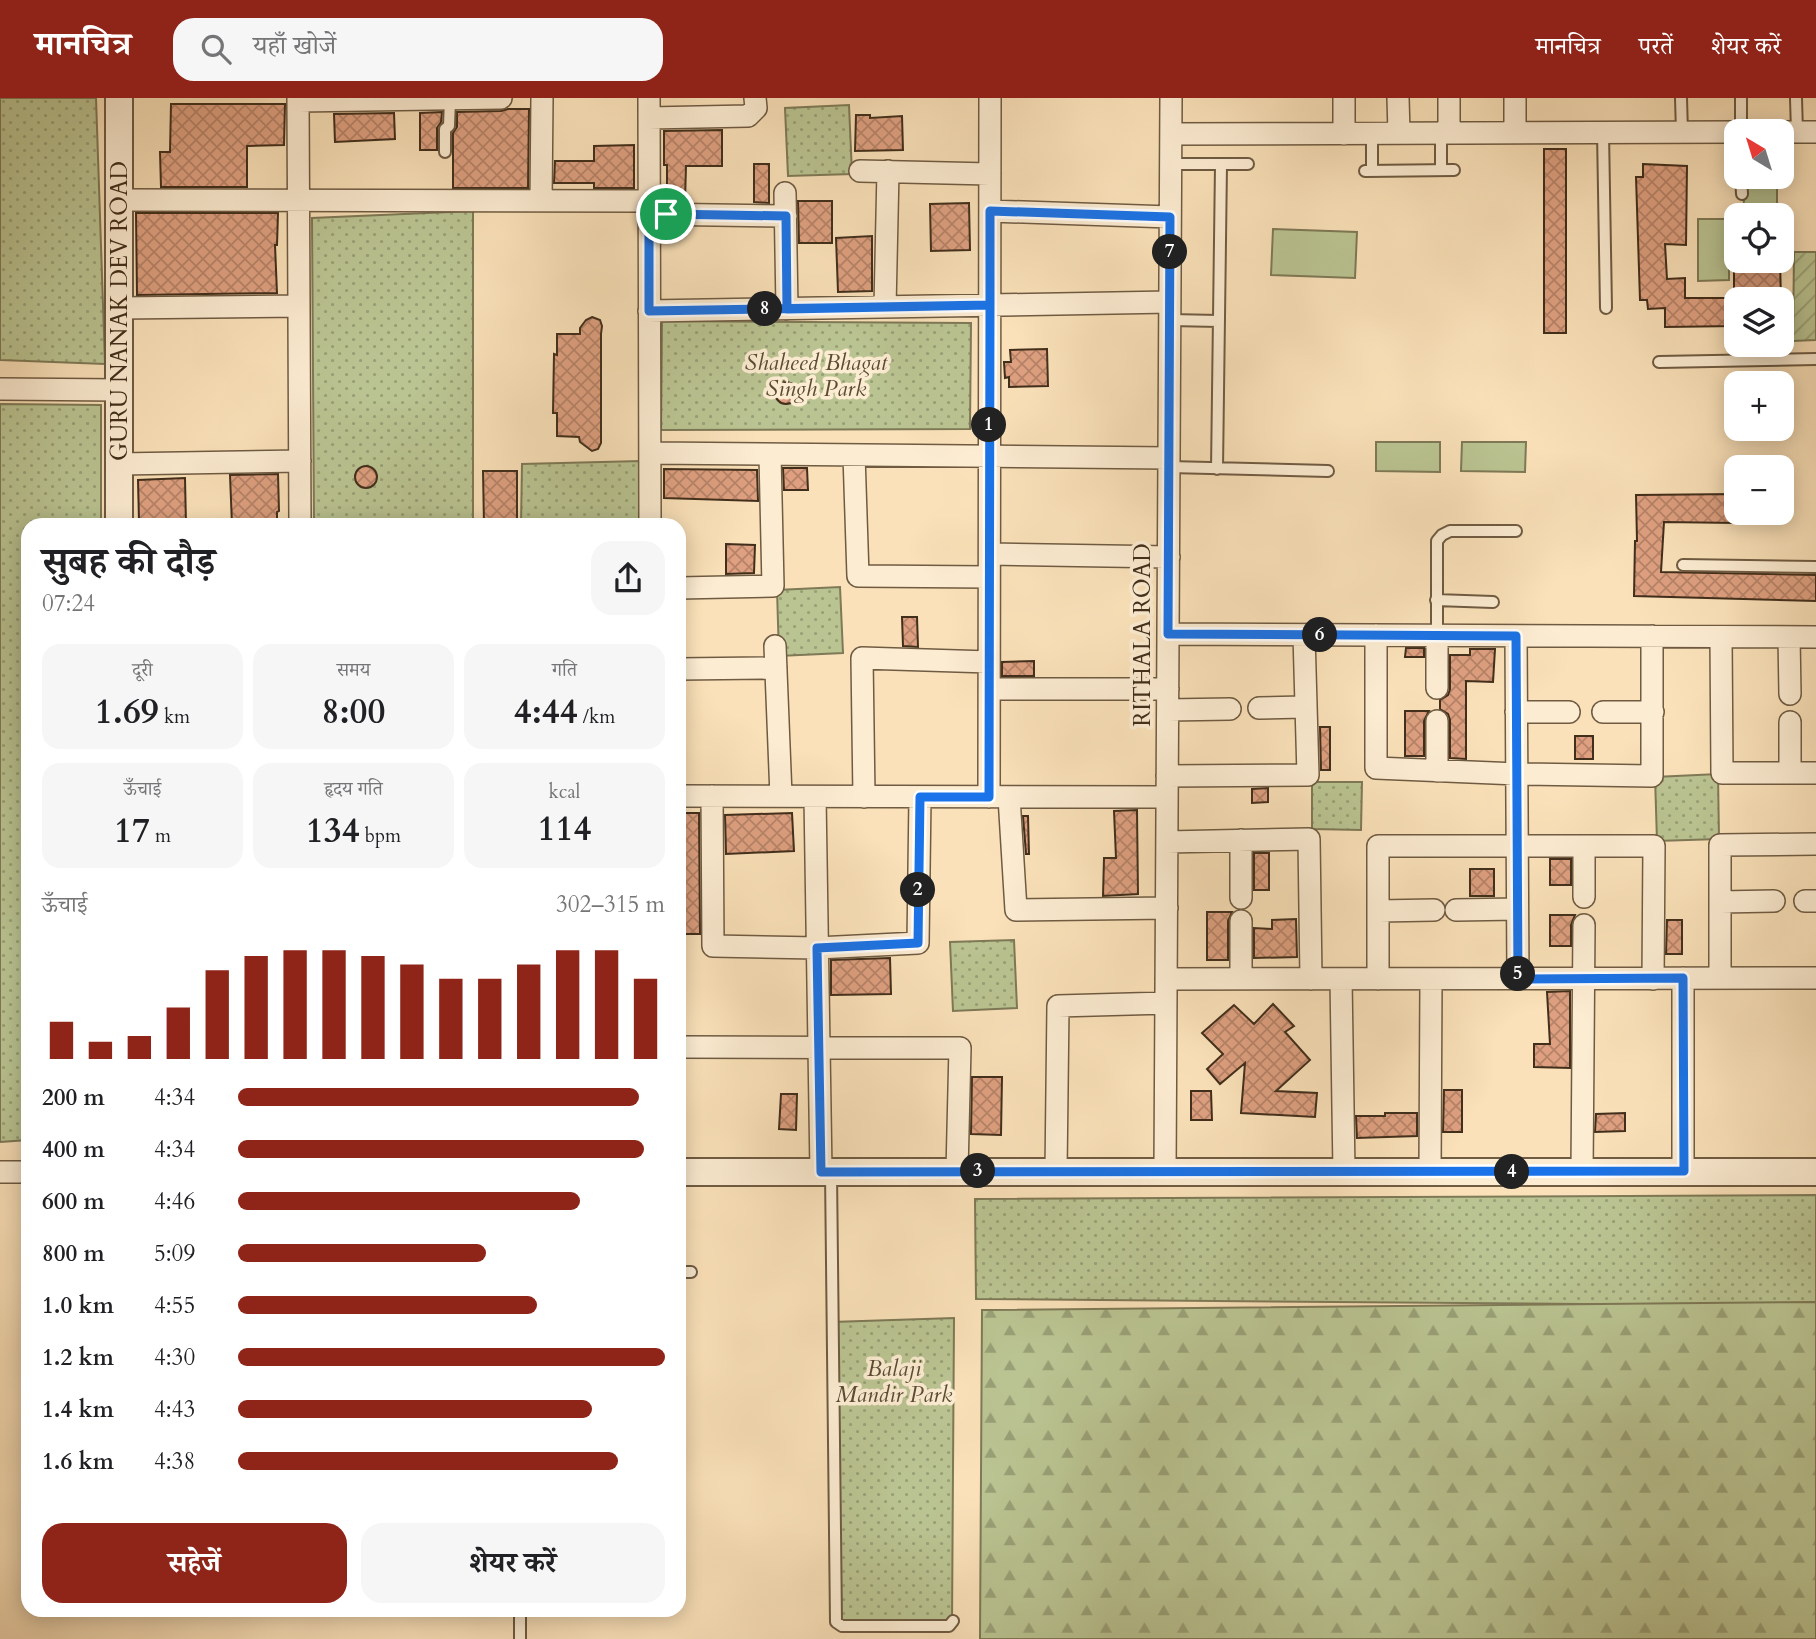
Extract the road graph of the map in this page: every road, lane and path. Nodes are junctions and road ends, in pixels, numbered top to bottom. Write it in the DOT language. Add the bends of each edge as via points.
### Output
graph roads {
  1 [pos="119,98"];
  2 [pos="501,98"];
  3 [pos="542,98"];
  4 [pos="755,98"];
  5 [pos="990,98"];
  6 [pos="1171,98"];
  7 [pos="1343,98"];
  8 [pos="1398,98"];
  9 [pos="1449,98"];
  10 [pos="1515,98"];
  11 [pos="1681,98"];
  12 [pos="1741,98"];
  13 [pos="1796,98"];
  14 [pos="298,99"];
  15 [pos="404,99"];
  16 [pos="450,99"];
  17 [pos="649,108"];
  18 [pos="1739,119"];
  19 [pos="1604,132"];
  20 [pos="1682,132"];
  21 [pos="1724,132"];
  22 [pos="1798,132"];
  23 [pos="1372,133"];
  24 [pos="1399,133"];
  25 [pos="1445,133"];
  26 [pos="1515,133"];
  27 [pos="1171,134"];
  28 [pos="1344,134"];
  29 [pos="445,152"];
  30 [pos="1171,164"];
  31 [pos="1248,164"];
  32 [pos="1220,165"];
  33 [pos="1441,170"];
  34 [pos="1454,170"];
  35 [pos="860,171"];
  36 [pos="888,171"];
  37 [pos="990,174"];
  38 [pos="1742,189"];
  39 [pos="785,193"];
  40 [pos="1742,194"];
  41 [pos="120,200"];
  42 [pos="541,201"];
  43 [pos="298,202"];
  44 [pos="648,207"];
  45 [pos="990,211"];
  46 [pos="786,216"];
  47 [pos="1170,217"];
  48 [pos="990,305"];
  49 [pos="299,306"];
  50 [pos="120,307"];
  51 [pos="885,307"];
  52 [pos="1606,308"];
  53 [pos="787,309"];
  54 [pos="649,311"];
  55 [pos="1170,311"];
  56 [pos="1219,321"];
  57 [pos="1816,359"];
  58 [pos="1659,362"];
  59 [pos="0,389"];
  60 [pos="119,390"];
  61 [pos="651,453"];
  62 [pos="770,455"];
  63 [pos="854,455"];
  64 [pos="989,456"];
  65 [pos="300,461"];
  66 [pos="1169,463"];
  67 [pos="119,464"];
  68 [pos="1217,469"];
  69 [pos="1328,471"];
  70 [pos="119,518"];
  71 [pos="300,518"];
  72 [pos="650,518"];
  73 [pos="1517,531"];
  74 [pos="990,554"];
  75 [pos="1169,557"];
  76 [pos="1682,565"];
  77 [pos="1816,567"];
  78 [pos="989,577"];
  79 [pos="686,588"];
  80 [pos="1437,600"];
  81 [pos="1493,602"];
  82 [pos="1168,634"];
  83 [pos="1304,635"];
  84 [pos="1376,635"];
  85 [pos="1437,635"];
  86 [pos="1516,636"];
  87 [pos="1652,636"];
  88 [pos="1721,637"];
  89 [pos="1789,637"];
  90 [pos="1816,637"];
  91 [pos="775,646"];
  92 [pos="989,662"];
  93 [pos="776,668"];
  94 [pos="686,669"];
  95 [pos="1437,688"];
  96 [pos="991,689"];
  97 [pos="1168,689"];
  98 [pos="1790,694"];
  99 [pos="1304,707"];
  100 [pos="1259,708"];
  101 [pos="1230,709"];
  102 [pos="1168,710"];
  103 [pos="1516,712"];
  104 [pos="1569,712"];
  105 [pos="1603,712"];
  106 [pos="1653,712"];
  107 [pos="1437,721"];
  108 [pos="1790,722"];
  109 [pos="1437,771"];
  110 [pos="1790,773"];
  111 [pos="1816,773"];
  112 [pos="1517,774"];
  113 [pos="1167,787"];
  114 [pos="686,796"];
  115 [pos="712,796"];
  116 [pos="781,796"];
  117 [pos="815,797"];
  118 [pos="864,797"];
  119 [pos="920,797"];
  120 [pos="999,797"];
  121 [pos="1241,841"];
  122 [pos="1167,842"];
  123 [pos="1816,844"];
  124 [pos="1517,846"];
  125 [pos="1584,846"];
  126 [pos="1584,897"];
  127 [pos="1241,898"];
  128 [pos="1774,901"];
  129 [pos="1720,902"];
  130 [pos="1167,908"];
  131 [pos="1517,909"];
  132 [pos="1379,911"];
  133 [pos="1241,920"];
  134 [pos="1584,925"];
  135 [pos="817,948"];
  136 [pos="1683,978"];
  137 [pos="1720,978"];
  138 [pos="1816,978"];
  139 [pos="1166,979"];
  140 [pos="1241,979"];
  141 [pos="1311,979"];
  142 [pos="1340,979"];
  143 [pos="1378,979"];
  144 [pos="1431,979"];
  145 [pos="1518,979"];
  146 [pos="1583,979"];
  147 [pos="1653,979"];
  148 [pos="1166,1003"];
  149 [pos="686,1047"];
  150 [pos="819,1049"];
  151 [pos="957,1171"];
  152 [pos="1684,1171"];
  153 [pos="0,1172"];
  154 [pos="21,1172"];
  155 [pos="686,1172"];
  156 [pos="826,1172"];
  157 [pos="1056,1172"];
  158 [pos="1165,1172"];
  159 [pos="1344,1172"];
  160 [pos="1430,1172"];
  161 [pos="1582,1172"];
  162 [pos="1816,1172"];
  163 [pos="520,1617"];
  164 [pos="953,1621"];
  165 [pos="520,1639"];
  1 -- 41 [label="street, GURU NANAK DEV ROAD"];
  2 -- 16 [label="street"];
  3 -- 42 [label="street"];
  4 -- 17 [label="street" via="756,108 748,116"];
  5 -- 37 [label="street"];
  6 -- 27 [label="street, RITHALA ROAD"];
  7 -- 28 [label="street"];
  8 -- 24 [label="street"];
  9 -- 25 [label="street"];
  10 -- 26 [label="street"];
  11 -- 20 [label="lane"];
  12 -- 18 [label="lane"];
  13 -- 22 [label="lane"];
  14 -- 15 [label="street"];
  14 -- 43 [label="street"];
  15 -- 16 [label="street"];
  16 -- 29 [label="lane"];
  17 -- 44 [label="street"];
  19 -- 20 [label="street"];
  19 -- 26 [label="street"];
  19 -- 52 [label="lane"];
  20 -- 21 [label="street"];
  23 -- 24 [label="street"];
  23 -- 28 [label="street"];
  23 -- 33 [label="lane" via="1369,171"];
  24 -- 25 [label="street"];
  25 -- 26 [label="street"];
  25 -- 33 [label="lane"];
  27 -- 28 [label="street"];
  27 -- 30 [label="street, RITHALA ROAD"];
  30 -- 32 [label="lane"];
  30 -- 47 [label="street, RITHALA ROAD"];
  31 -- 32 [label="lane"];
  32 -- 56 [label="lane"];
  33 -- 34 [label="lane"];
  35 -- 36 [label="street"];
  36 -- 37 [label="street"];
  36 -- 51 [label="street"];
  37 -- 45 [label="street"];
  38 -- 40 [label="lane"];
  39 -- 46 [label="street"];
  41 -- 43 [label="street"];
  41 -- 50 [label="street, GURU NANAK DEV ROAD"];
  42 -- 43 [label="street"];
  42 -- 44 [label="street"];
  43 -- 49 [label="street"];
  44 -- 46 [label="street"];
  44 -- 54 [label="street"];
  45 -- 47 [label="street"];
  45 -- 48 [label="street"];
  46 -- 53 [label="street"];
  47 -- 55 [label="street, RITHALA ROAD"];
  48 -- 51 [label="street"];
  48 -- 55 [label="street"];
  48 -- 64 [label="street"];
  49 -- 50 [label="street"];
  49 -- 65 [label="street"];
  50 -- 60 [label="street, GURU NANAK DEV ROAD"];
  51 -- 53 [label="street"];
  53 -- 54 [label="street"];
  54 -- 61 [label="street"];
  55 -- 56 [label="lane"];
  55 -- 66 [label="street, RITHALA ROAD"];
  56 -- 68 [label="lane"];
  57 -- 58 [label="lane"];
  59 -- 60 [label="street"];
  60 -- 67 [label="street, GURU NANAK DEV ROAD"];
  61 -- 62 [label="street"];
  61 -- 72 [label="street"];
  62 -- 63 [label="street"];
  62 -- 79 [label="street" via="773,586"];
  63 -- 64 [label="street"];
  63 -- 78 [label="street" via="858,576"];
  64 -- 66 [label="street"];
  64 -- 74 [label="street"];
  65 -- 67 [label="street"];
  65 -- 71 [label="street"];
  66 -- 68 [label="lane"];
  66 -- 75 [label="street, RITHALA ROAD"];
  67 -- 70 [label="street, GURU NANAK DEV ROAD"];
  68 -- 69 [label="lane"];
  73 -- 80 [label="lane" via="1442,534 1435,549"];
  74 -- 75 [label="street"];
  74 -- 78 [label="street"];
  75 -- 82 [label="street, RITHALA ROAD"];
  76 -- 77 [label="lane"];
  78 -- 92 [label="street"];
  80 -- 81 [label="lane"];
  80 -- 85 [label="lane"];
  82 -- 83 [label="street"];
  82 -- 97 [label="street, RITHALA ROAD"];
  83 -- 84 [label="street"];
  83 -- 99 [label="street"];
  84 -- 85 [label="street"];
  84 -- 109 [label="street" via="1376,768"];
  85 -- 86 [label="street"];
  85 -- 95 [label="street"];
  86 -- 87 [label="street"];
  86 -- 103 [label="street"];
  87 -- 88 [label="street"];
  87 -- 106 [label="street"];
  88 -- 89 [label="street"];
  88 -- 110 [label="street" via="1722,773"];
  89 -- 90 [label="street"];
  89 -- 98 [label="street"];
  91 -- 93 [label="street"];
  92 -- 96 [label="street"];
  92 -- 118 [label="street" via="862,658"];
  93 -- 94 [label="street"];
  93 -- 116 [label="street"];
  96 -- 97 [label="street"];
  96 -- 120 [label="street"];
  97 -- 102 [label="street, RITHALA ROAD"];
  99 -- 100 [label="street"];
  99 -- 113 [label="street" via="1308,775"];
  101 -- 102 [label="street"];
  102 -- 113 [label="street, RITHALA ROAD"];
  103 -- 104 [label="street"];
  103 -- 112 [label="street"];
  105 -- 106 [label="street"];
  106 -- 112 [label="street" via="1652,776"];
  107 -- 109 [label="street"];
  108 -- 110 [label="street"];
  109 -- 112 [label="street"];
  110 -- 111 [label="street"];
  112 -- 124 [label="street"];
  113 -- 120 [label="street"];
  113 -- 122 [label="street, RITHALA ROAD"];
  114 -- 115 [label="street"];
  115 -- 116 [label="street"];
  115 -- 135 [label="street" via="713,946"];
  116 -- 117 [label="street"];
  117 -- 118 [label="street"];
  117 -- 135 [label="street"];
  118 -- 119 [label="street"];
  119 -- 120 [label="street"];
  119 -- 135 [label="street" via="918,943"];
  120 -- 130 [label="street" via="1016,909"];
  121 -- 122 [label="street"];
  121 -- 127 [label="street"];
  121 -- 141 [label="street" via="1309,839"];
  122 -- 130 [label="street, RITHALA ROAD"];
  123 -- 129 [label="street" via="1720,845"];
  124 -- 125 [label="street"];
  124 -- 131 [label="street"];
  124 -- 132 [label="street" via="1378,846"];
  125 -- 126 [label="street"];
  125 -- 147 [label="street" via="1654,845"];
  128 -- 129 [label="street"];
  129 -- 137 [label="street"];
  130 -- 139 [label="street, RITHALA ROAD"];
  131 -- 132 [label="street"];
  131 -- 145 [label="street"];
  132 -- 143 [label="street"];
  133 -- 140 [label="street"];
  134 -- 146 [label="street"];
  135 -- 150 [label="street"];
  136 -- 137 [label="street"];
  136 -- 147 [label="street"];
  136 -- 152 [label="street"];
  137 -- 138 [label="street"];
  139 -- 140 [label="street"];
  139 -- 148 [label="street, RITHALA ROAD"];
  140 -- 141 [label="street"];
  141 -- 142 [label="street"];
  142 -- 143 [label="street"];
  142 -- 159 [label="street"];
  143 -- 144 [label="street"];
  144 -- 145 [label="street"];
  144 -- 160 [label="street"];
  145 -- 146 [label="street"];
  146 -- 147 [label="street"];
  146 -- 161 [label="street"];
  148 -- 157 [label="street" via="1058,1006"];
  148 -- 158 [label="street, RITHALA ROAD"];
  149 -- 150 [label="street"];
  150 -- 151 [label="street" via="960,1048"];
  150 -- 156 [label="street"];
  151 -- 156 [label="street"];
  151 -- 157 [label="street"];
  152 -- 161 [label="street"];
  152 -- 162 [label="street"];
  153 -- 154 [label="street"];
  155 -- 156 [label="street"];
  156 -- 164 [label="lane" via="836,1622 842,1626 949,1626"];
  157 -- 158 [label="street"];
  158 -- 159 [label="street"];
  159 -- 160 [label="street"];
  160 -- 161 [label="street"];
  163 -- 165 [label="lane"];
}
